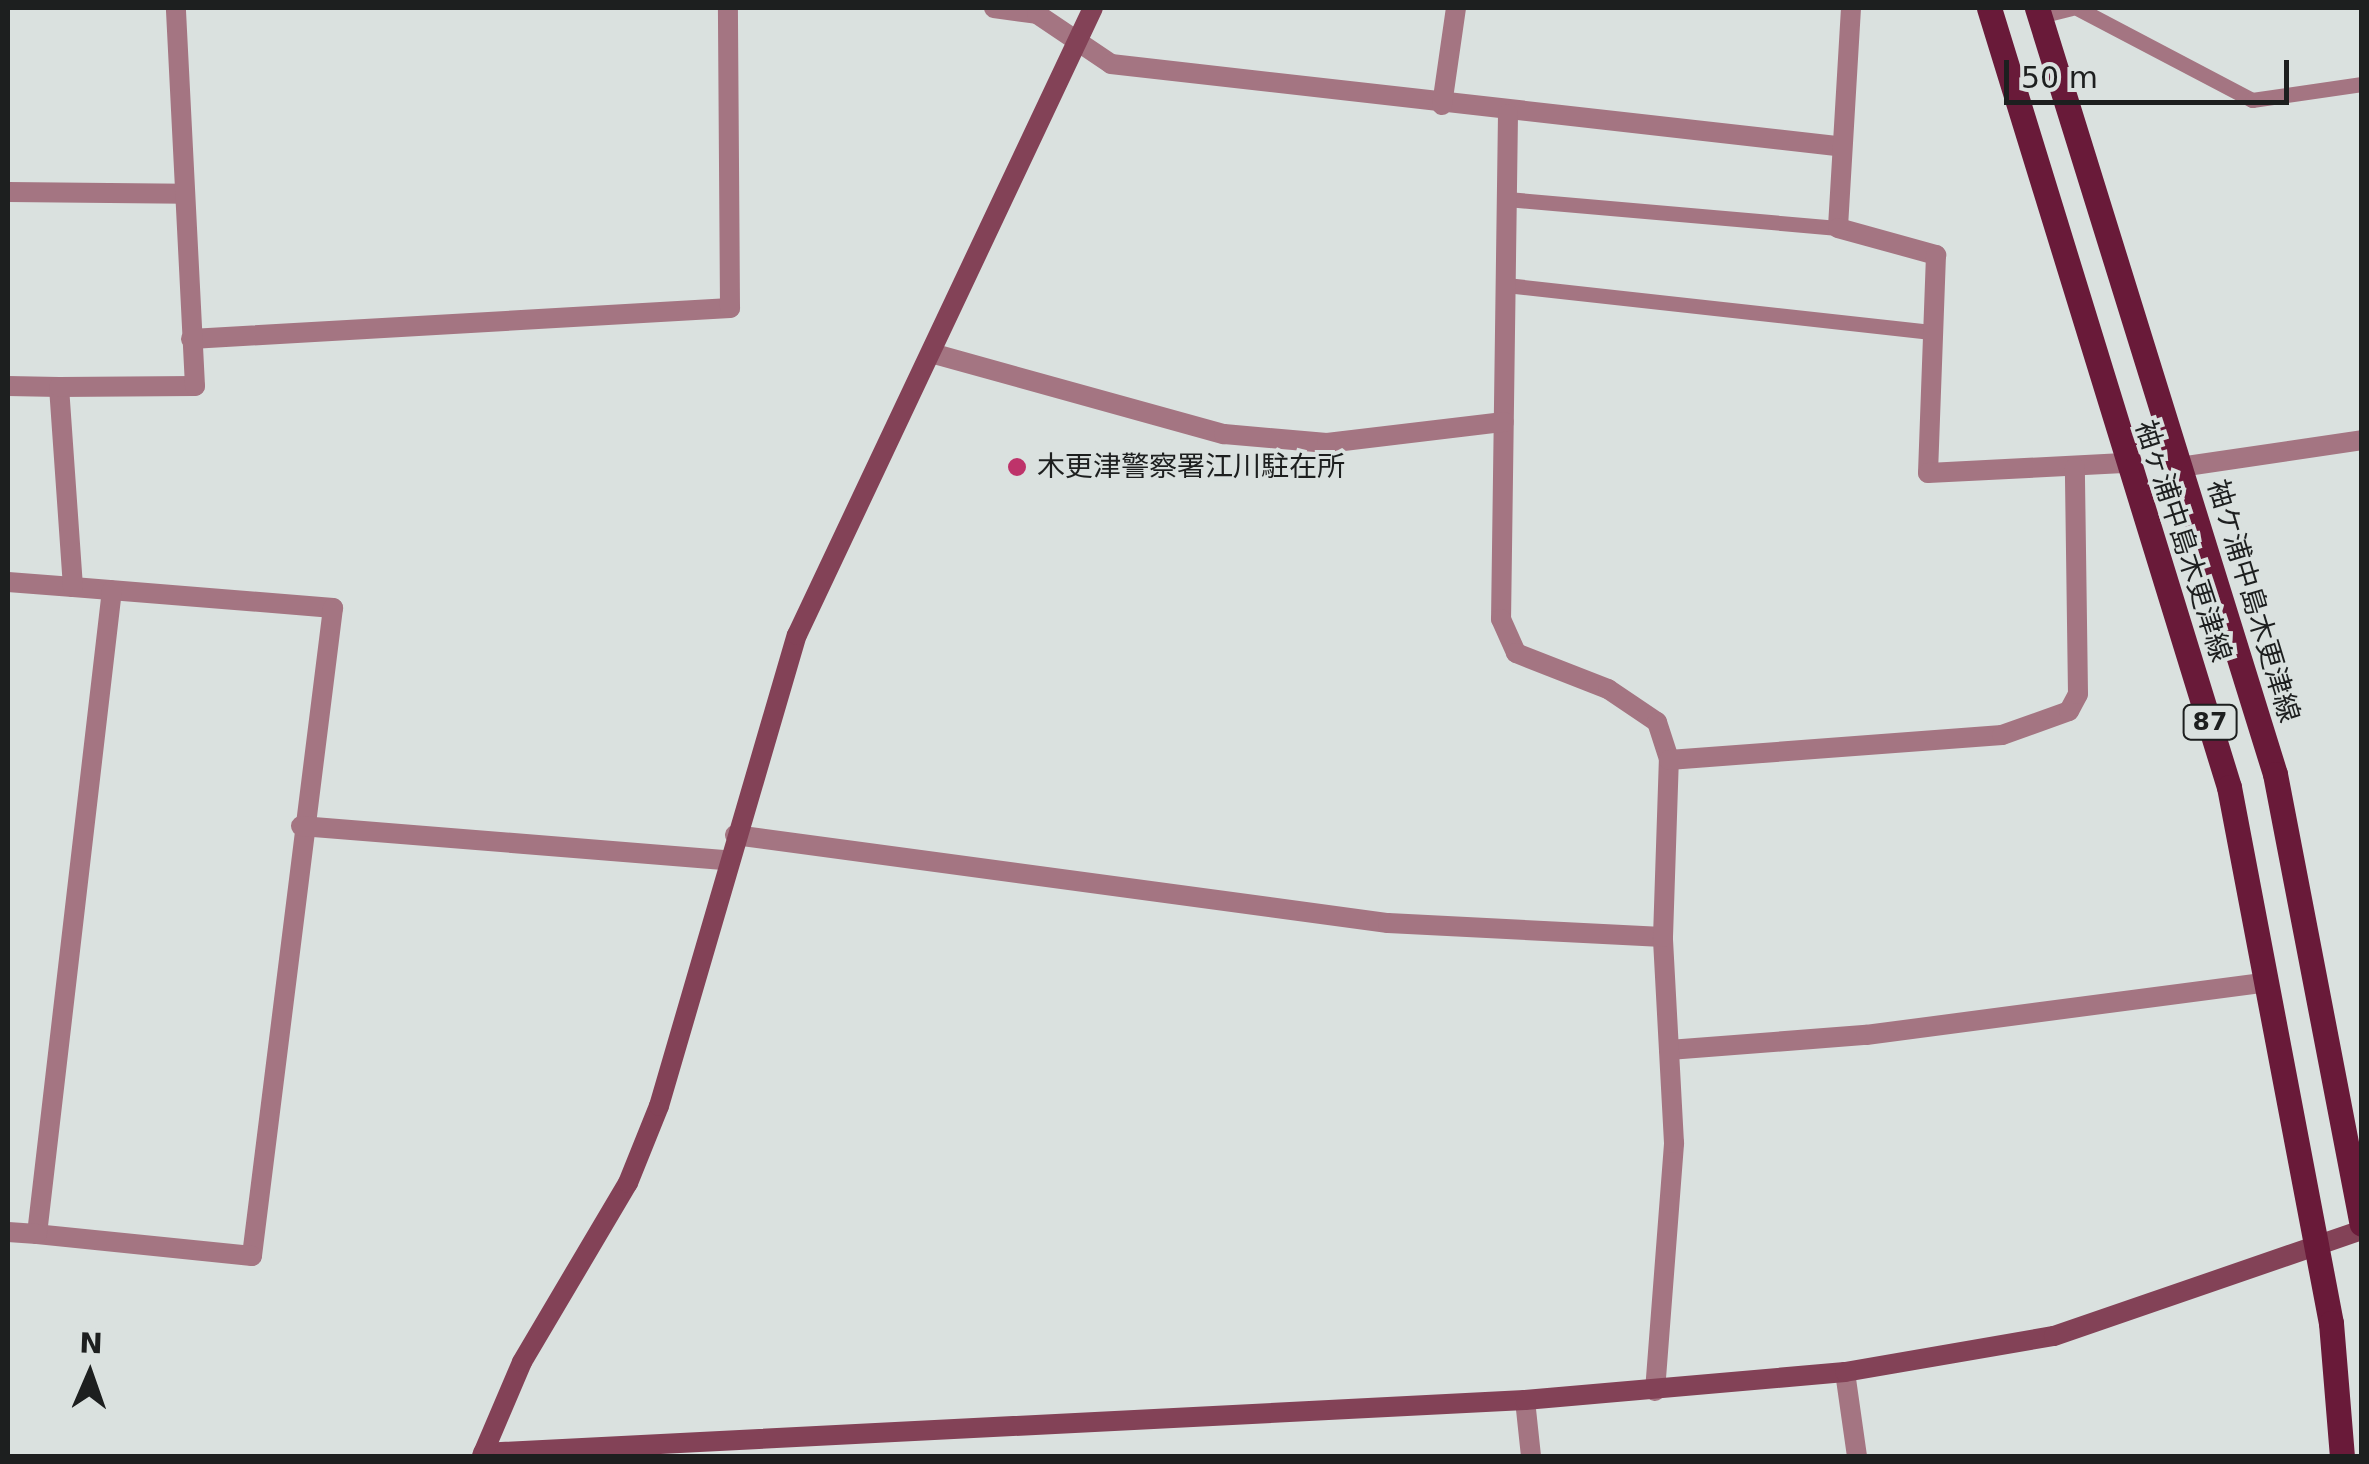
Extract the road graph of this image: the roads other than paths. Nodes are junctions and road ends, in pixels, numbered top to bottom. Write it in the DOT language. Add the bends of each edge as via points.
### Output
graph roads {
  1 [pos="176,8"];
  2 [pos="728,8"];
  3 [pos="994,8"];
  4 [pos="1093,8"];
  5 [pos="1456,8"];
  6 [pos="1851,8"];
  7 [pos="1989,8"];
  8 [pos="2074,8"];
  9 [pos="2038,12"];
  10 [pos="1076,43"];
  11 [pos="2362,84"];
  12 [pos="1442,106"];
  13 [pos="1508,114"];
  14 [pos="1836,146"];
  15 [pos="8,192"];
  16 [pos="184,194"];
  17 [pos="1507,199"];
  18 [pos="1838,228"];
  19 [pos="1506,285"];
  20 [pos="1933,332"];
  21 [pos="192,339"];
  22 [pos="931,353"];
  23 [pos="8,386"];
  24 [pos="59,387"];
  25 [pos="1504,422"];
  26 [pos="2362,440"];
  27 [pos="2124,463"];
  28 [pos="2180,467"];
  29 [pos="2074,468"];
  30 [pos="8,582"];
  31 [pos="73,587"];
  32 [pos="112,590"];
  33 [pos="1669,760"];
  34 [pos="302,826"];
  35 [pos="734,835"];
  36 [pos="726,860"];
  37 [pos="1663,937"];
  38 [pos="2263,983"];
  39 [pos="1669,1050"];
  40 [pos="2362,1227"];
  41 [pos="8,1232"];
  42 [pos="37,1234"];
  43 [pos="2316,1245"];
  44 [pos="1845,1372"];
  45 [pos="1655,1391"];
  46 [pos="1525,1400"];
  47 [pos="482,1455"];
  48 [pos="1531,1456"];
  49 [pos="1857,1456"];
  50 [pos="2342,1456"];
  1 -- 16 [label="street"];
  2 -- 21 [label="street" via="730,308"];
  3 -- 10 [label="street" via="1036,14"];
  4 -- 10 [label="street"];
  5 -- 12 [label="street"];
  6 -- 14 [label="street"];
  7 -- 27 [label="main road, 袖ヶ浦中島木更津線 / 87"];
  8 -- 9 [label="lane"];
  8 -- 11 [label="lane" via="2252,100"];
  9 -- 28 [label="main road, 袖ケ浦中島木更津線 / 87"];
  10 -- 12 [label="street" via="1111,64"];
  10 -- 22 [label="street"];
  12 -- 13 [label="street"];
  13 -- 14 [label="street"];
  13 -- 17 [label="street"];
  14 -- 18 [label="street"];
  15 -- 16 [label="street"];
  16 -- 21 [label="street"];
  17 -- 18 [label="lane"];
  17 -- 19 [label="street"];
  18 -- 20 [label="street" via="1936,254"];
  19 -- 20 [label="lane"];
  19 -- 25 [label="street"];
  20 -- 29 [label="street" via="1928,472"];
  21 -- 24 [label="street" via="196,386"];
  22 -- 25 [label="street" via="1224,434 1328,443"];
  22 -- 35 [label="street" via="798,635"];
  23 -- 24 [label="street"];
  24 -- 31 [label="street"];
  25 -- 33 [label="street" via="1501,619 1516,653 1608,689 1657,722"];
  26 -- 28 [label="street"];
  27 -- 29 [label="street"];
  27 -- 38 [label="main road, 袖ヶ浦中島木更津線 / 87" via="2229,786"];
  28 -- 40 [label="main road, 袖ケ浦中島木更津線 / 87" via="2275,774"];
  29 -- 33 [label="street" via="2079,618 2069,711 2002,735"];
  30 -- 31 [label="street"];
  31 -- 32 [label="street"];
  32 -- 34 [label="street" via="334,608"];
  32 -- 42 [label="street"];
  33 -- 37 [label="street"];
  34 -- 36 [label="street"];
  34 -- 42 [label="street" via="252,1256"];
  35 -- 36 [label="street"];
  35 -- 37 [label="street" via="1388,923"];
  36 -- 47 [label="street" via="628,1183 522,1362"];
  37 -- 39 [label="street"];
  38 -- 39 [label="street" via="1866,1035"];
  38 -- 43 [label="main road, 袖ヶ浦中島木更津線 / 87"];
  39 -- 45 [label="street" via="1674,1142"];
  40 -- 43 [label="street"];
  41 -- 42 [label="street"];
  43 -- 44 [label="street" via="2054,1336"];
  43 -- 50 [label="main road, 袖ヶ浦中島木更津線 / 87"];
  44 -- 45 [label="street"];
  44 -- 49 [label="street"];
  45 -- 46 [label="street"];
  46 -- 47 [label="street"];
  46 -- 48 [label="street"];
}
